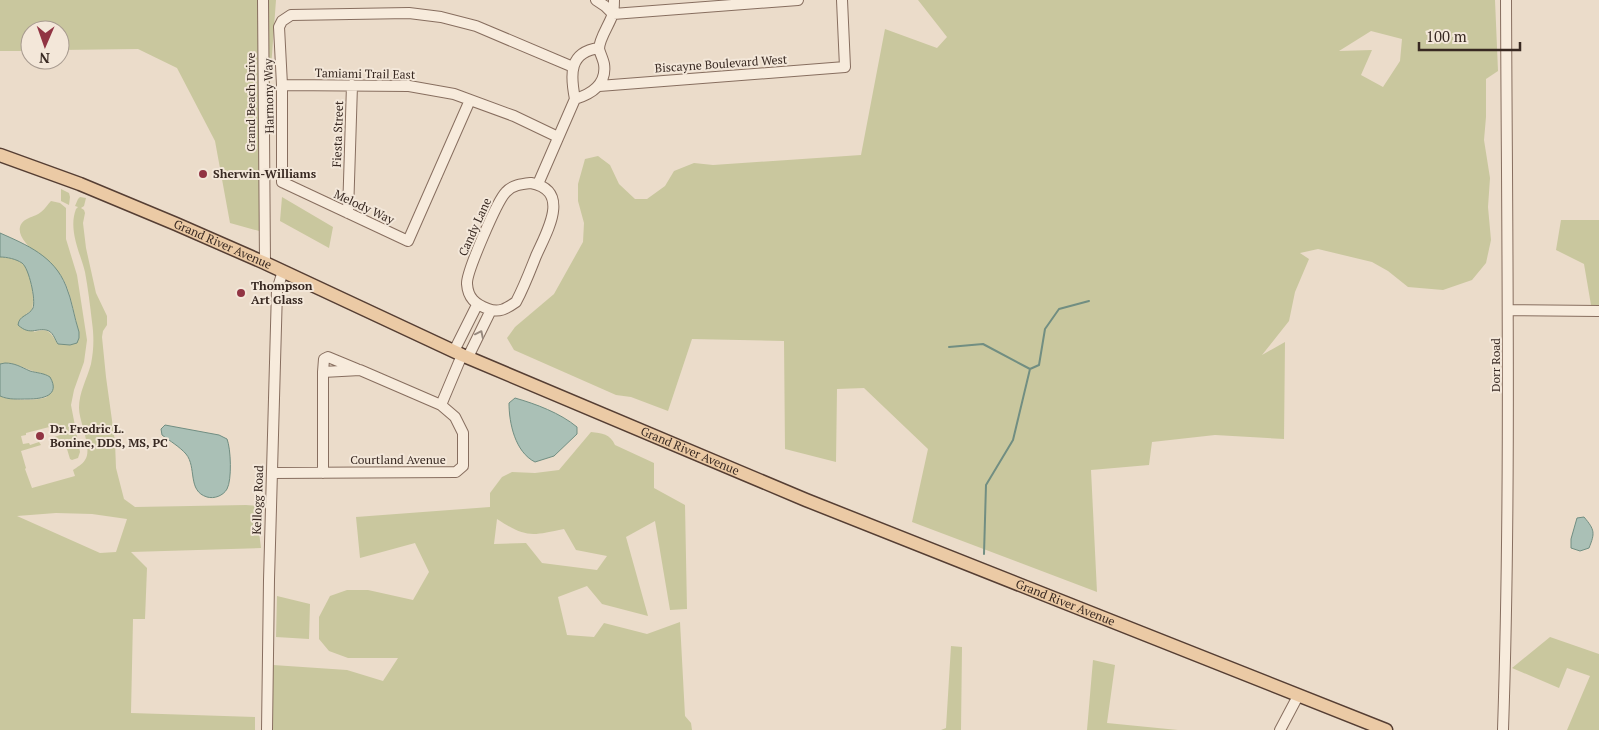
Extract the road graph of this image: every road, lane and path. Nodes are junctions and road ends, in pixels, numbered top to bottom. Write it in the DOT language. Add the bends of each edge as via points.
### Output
graph roads {
  1 [pos="263,0"];
  2 [pos="596,0"];
  3 [pos="614,0"];
  4 [pos="798,0"];
  5 [pos="842,0"];
  6 [pos="1506,0"];
  7 [pos="613,14"];
  8 [pos="599,48"];
  9 [pos="573,67"];
  10 [pos="282,85"];
  11 [pos="352,85"];
  12 [pos="599,86"];
  13 [pos="575,99"];
  14 [pos="470,100"];
  15 [pos="558,137"];
  16 [pos="0,155"];
  17 [pos="282,182"];
  18 [pos="538,184"];
  19 [pos="348,213"];
  20 [pos="265,263"];
  21 [pos="283,271"];
  22 [pos="477,305"];
  23 [pos="492,310"];
  24 [pos="1508,310"];
  25 [pos="1599,311"];
  26 [pos="462,354"];
  27 [pos="360,370"];
  28 [pos="323,372"];
  29 [pos="441,404"];
  30 [pos="272,473"];
  31 [pos="323,473"];
  32 [pos="1298,696"];
  33 [pos="267,730"];
  34 [pos="1280,730"];
  35 [pos="1386,730"];
  36 [pos="1503,730"];
  1 -- 20 [label="street, Grand Beach Drive"];
  2 -- 7 [label="street"];
  3 -- 7 [label="street"];
  4 -- 7 [label="street"];
  5 -- 12 [label="street, Biscayne Boulevard West" via="845,67"];
  6 -- 24 [label="street, Dorr Road"];
  7 -- 8 [label="street"];
  8 -- 9 [label="street" via="581,54"];
  8 -- 12 [label="street" via="604,75"];
  9 -- 10 [label="street, Harmony Way" via="476,26 441,17 409,14 291,15 279,27"];
  9 -- 13 [label="street"];
  10 -- 11 [label="street, Tamiami Trail East"];
  10 -- 17 [label="street, Harmony Way"];
  11 -- 14 [label="street, Tamiami Trail East" via="409,86"];
  11 -- 19 [label="street, Fiesta Street"];
  12 -- 13 [label="street" via="588,95"];
  13 -- 15 [label="street"];
  14 -- 15 [label="street, Tamiami Trail East"];
  14 -- 19 [label="street, Melody Way" via="408,241"];
  15 -- 18 [label="street"];
  16 -- 20 [label="main road, Grand River Avenue" via="107,195"];
  17 -- 19 [label="street, Melody Way"];
  18 -- 22 [label="street, Candy Lane" via="512,187 505,192 494,212 467,278 468,292"];
  18 -- 23 [label="street" via="552,198 554,216 516,302 501,311"];
  20 -- 21 [label="main road, Grand River Avenue"];
  21 -- 26 [label="main road, Grand River Avenue"];
  21 -- 30 [label="street, Kellogg Road" via="277,290"];
  22 -- 23 [label="street"];
  22 -- 26 [label="street"];
  26 -- 23 [label="street, one-way"];
  24 -- 25 [label="street"];
  24 -- 36 [label="street, Dorr Road" via="1507,606"];
  26 -- 29 [label="street"];
  26 -- 32 [label="main road, Grand River Avenue" via="806,500"];
  27 -- 28 [label="street, Courtland Avenue"];
  27 -- 28 [label="street, Courtland Avenue" via="328,357 324,359"];
  27 -- 29 [label="street, Courtland Avenue"];
  28 -- 31 [label="street"];
  29 -- 31 [label="street, Courtland Avenue" via="455,416 463,433 463,466 456,472"];
  30 -- 31 [label="street, Courtland Avenue"];
  30 -- 33 [label="street, Kellogg Road"];
  32 -- 34 [label="street"];
  32 -- 35 [label="main road, Grand River Avenue"];
}
